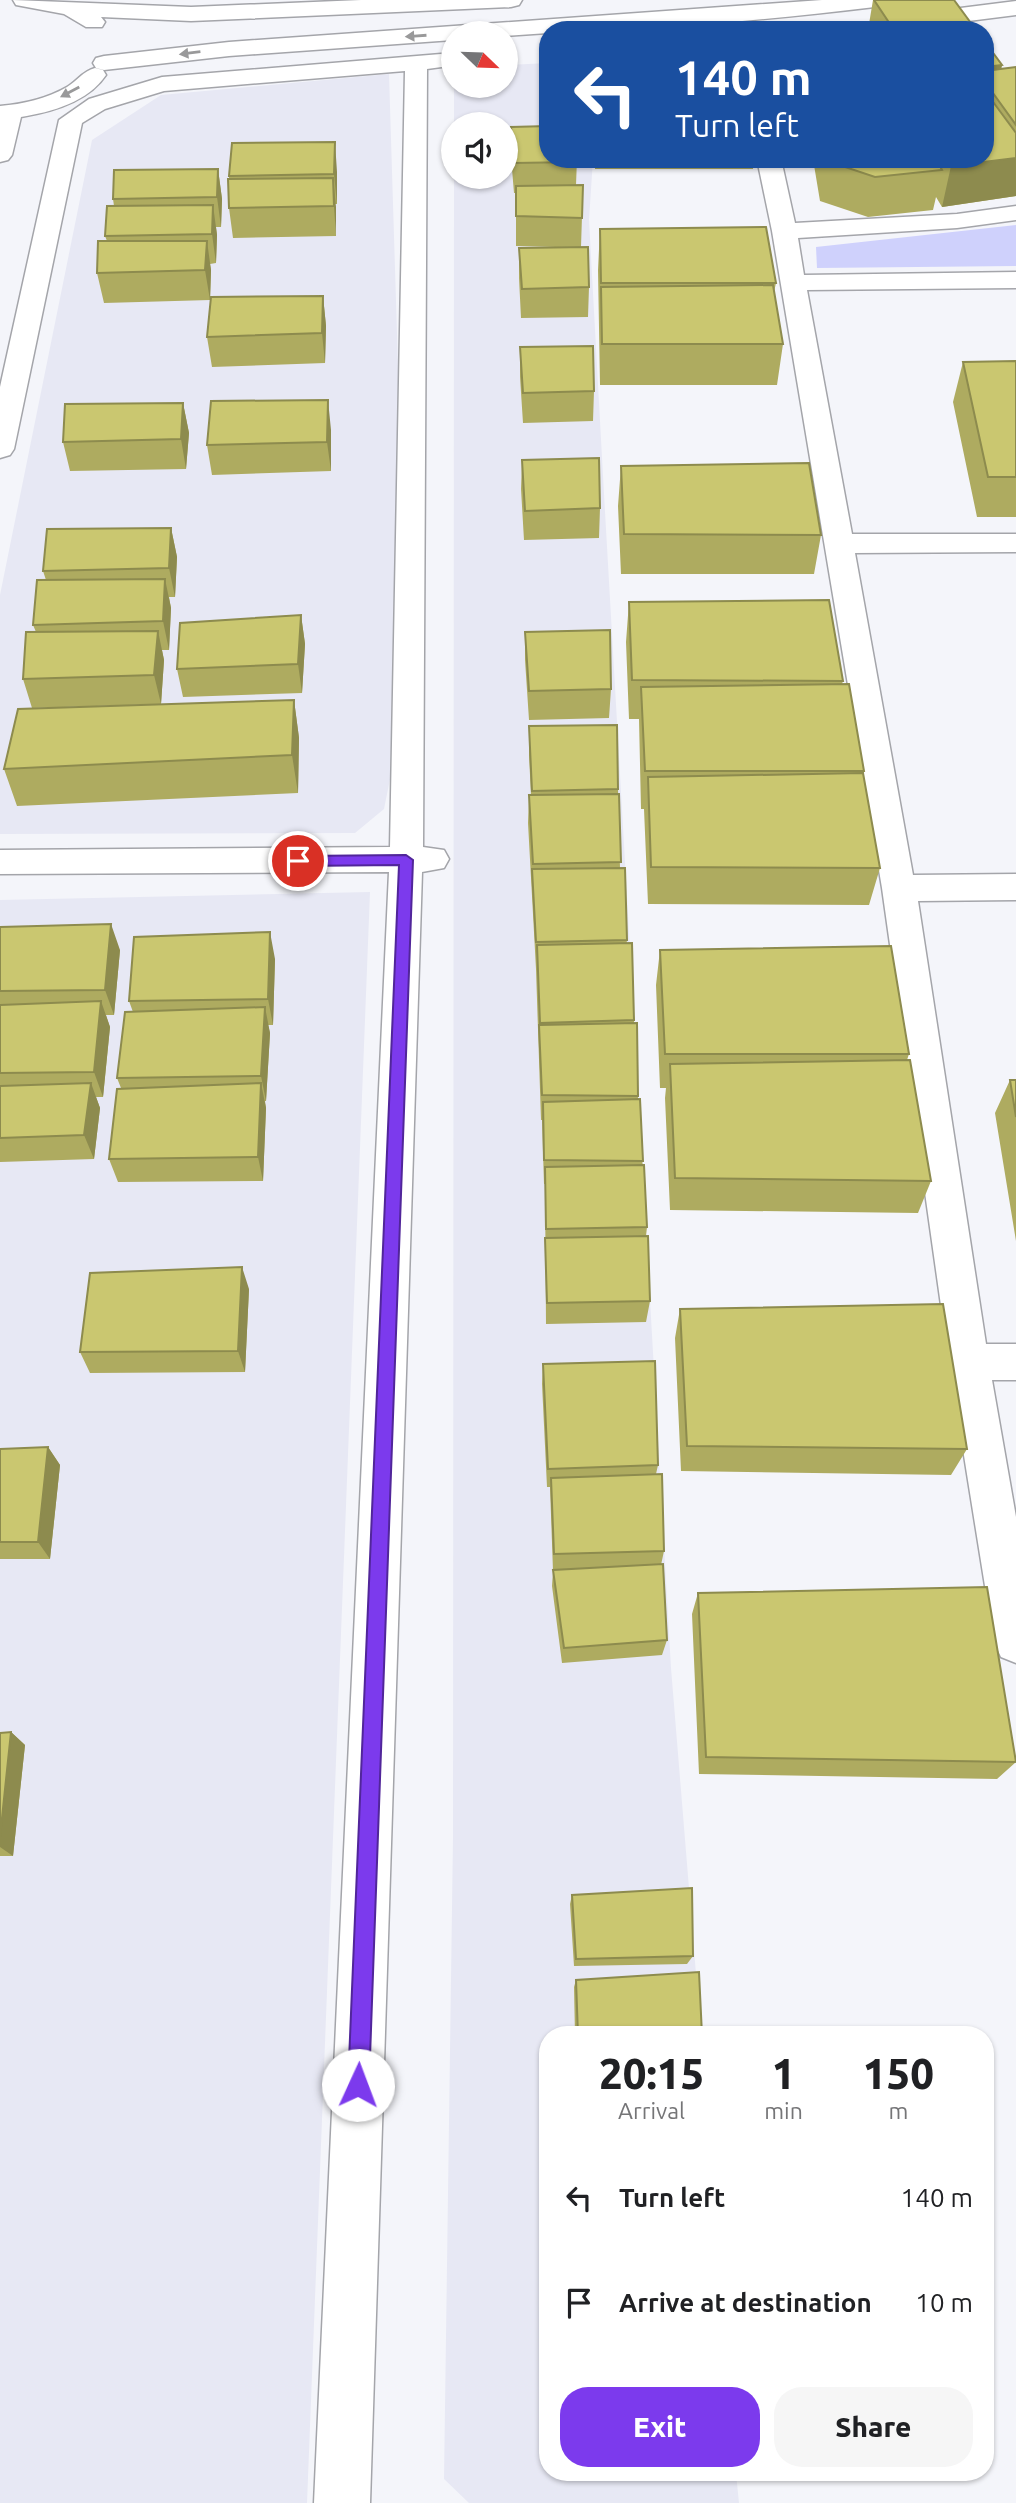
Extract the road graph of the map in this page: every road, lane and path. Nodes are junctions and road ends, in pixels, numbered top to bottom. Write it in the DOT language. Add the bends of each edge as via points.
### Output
graph roads {
  1 [pos="511,0"];
  2 [pos="875,0"];
  3 [pos="37,1"];
  4 [pos="1016,8"];
  5 [pos="71,9"];
  6 [pos="622,21"];
  7 [pos="909,21"];
  8 [pos="539,27"];
  9 [pos="435,61"];
  10 [pos="104,63"];
  11 [pos="6,113"];
  12 [pos="0,155"];
  13 [pos="771,168"];
  14 [pos="1016,213"];
  15 [pos="783,231"];
  16 [pos="1016,280"];
  17 [pos="792,283"];
  18 [pos="0,449"];
  19 [pos="1016,542"];
  20 [pos="838,544"];
  21 [pos="419,860"];
  22 [pos="0,862"];
  23 [pos="1016,887"];
  24 [pos="900,888"];
  25 [pos="969,1362"];
  26 [pos="1016,1362"];
  27 [pos="1016,1642"];
  28 [pos="342,2503"];
  1 -- 5 [label="street" via="191,14"];
  2 -- 6 [label="street, one-way"];
  3 -- 5 [label="street"];
  4 -- 7 [label="street"];
  5 -- 10 [label="street" via="96,23 108,42"];
  8 -- 10 [label="street, one-way" via="229,49"];
  9 -- 18 [label="street" via="162,84 97,104 71,120"];
  9 -- 21 [label="street"];
  10 -- 11 [label="street, one-way" via="92,79 70,94"];
  11 -- 12 [label="street"];
  13 -- 15 [label="street"];
  14 -- 15 [label="street"];
  15 -- 17 [label="street"];
  16 -- 17 [label="street"];
  17 -- 20 [label="street"];
  19 -- 20 [label="street"];
  20 -- 24 [label="street"];
  21 -- 22 [label="street"];
  21 -- 28 [label="street"];
  23 -- 24 [label="street"];
  24 -- 25 [label="street"];
  25 -- 26 [label="street"];
  25 -- 27 [label="street"];
}
